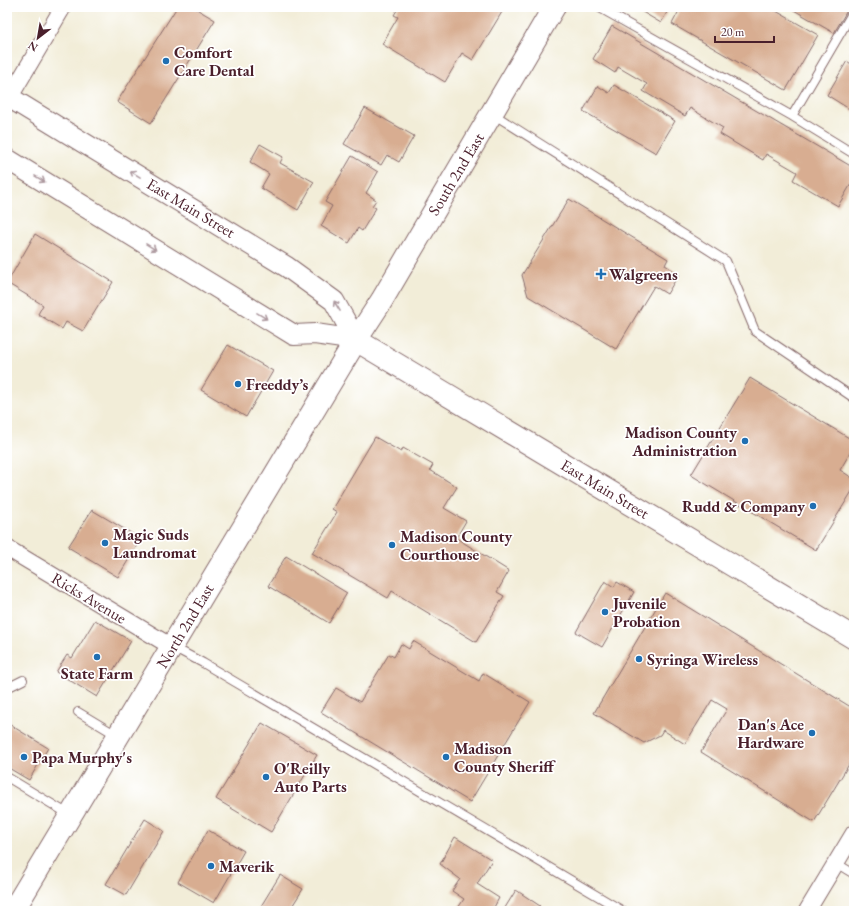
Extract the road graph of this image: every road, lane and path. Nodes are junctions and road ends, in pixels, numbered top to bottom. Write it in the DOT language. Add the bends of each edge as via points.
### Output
graph roads {
  1 [pos="63,7"];
  2 [pos="554,7"];
  3 [pos="598,7"];
  4 [pos="854,10"];
  5 [pos="8,99"];
  6 [pos="491,113"];
  7 [pos="792,116"];
  8 [pos="854,154"];
  9 [pos="7,159"];
  10 [pos="356,340"];
  11 [pos="854,398"];
  12 [pos="7,548"];
  13 [pos="854,638"];
  14 [pos="172,647"];
  15 [pos="23,680"];
  16 [pos="7,688"];
  17 [pos="78,712"];
  18 [pos="118,736"];
  19 [pos="7,777"];
  20 [pos="71,815"];
  21 [pos="854,833"];
  22 [pos="836,863"];
  23 [pos="854,874"];
  24 [pos="13,911"];
  25 [pos="622,911"];
  26 [pos="807,911"];
  1 -- 5 [label="street"];
  2 -- 6 [label="main road, South 2nd East"];
  3 -- 7 [label="lane"];
  4 -- 7 [label="lane"];
  10 -- 5 [label="street, East Main Street, one-way" via="334,301 287,267"];
  6 -- 10 [label="main road, South 2nd East"];
  6 -- 11 [label="lane" via="726,261 755,331"];
  7 -- 8 [label="lane"];
  9 -- 10 [label="street, East Main Street, one-way" via="294,335 315,334"];
  10 -- 13 [label="main road, East Main Street"];
  10 -- 14 [label="main road, North 2nd East"];
  12 -- 14 [label="street, Ricks Avenue"];
  14 -- 18 [label="main road, North 2nd East"];
  14 -- 25 [label="lane"];
  15 -- 16 [label="lane"];
  17 -- 18 [label="lane"];
  18 -- 20 [label="main road, North 2nd East"];
  19 -- 20 [label="lane"];
  20 -- 24 [label="main road, North 2nd East"];
  21 -- 22 [label="street"];
  22 -- 23 [label="lane"];
  22 -- 26 [label="street"];
}
